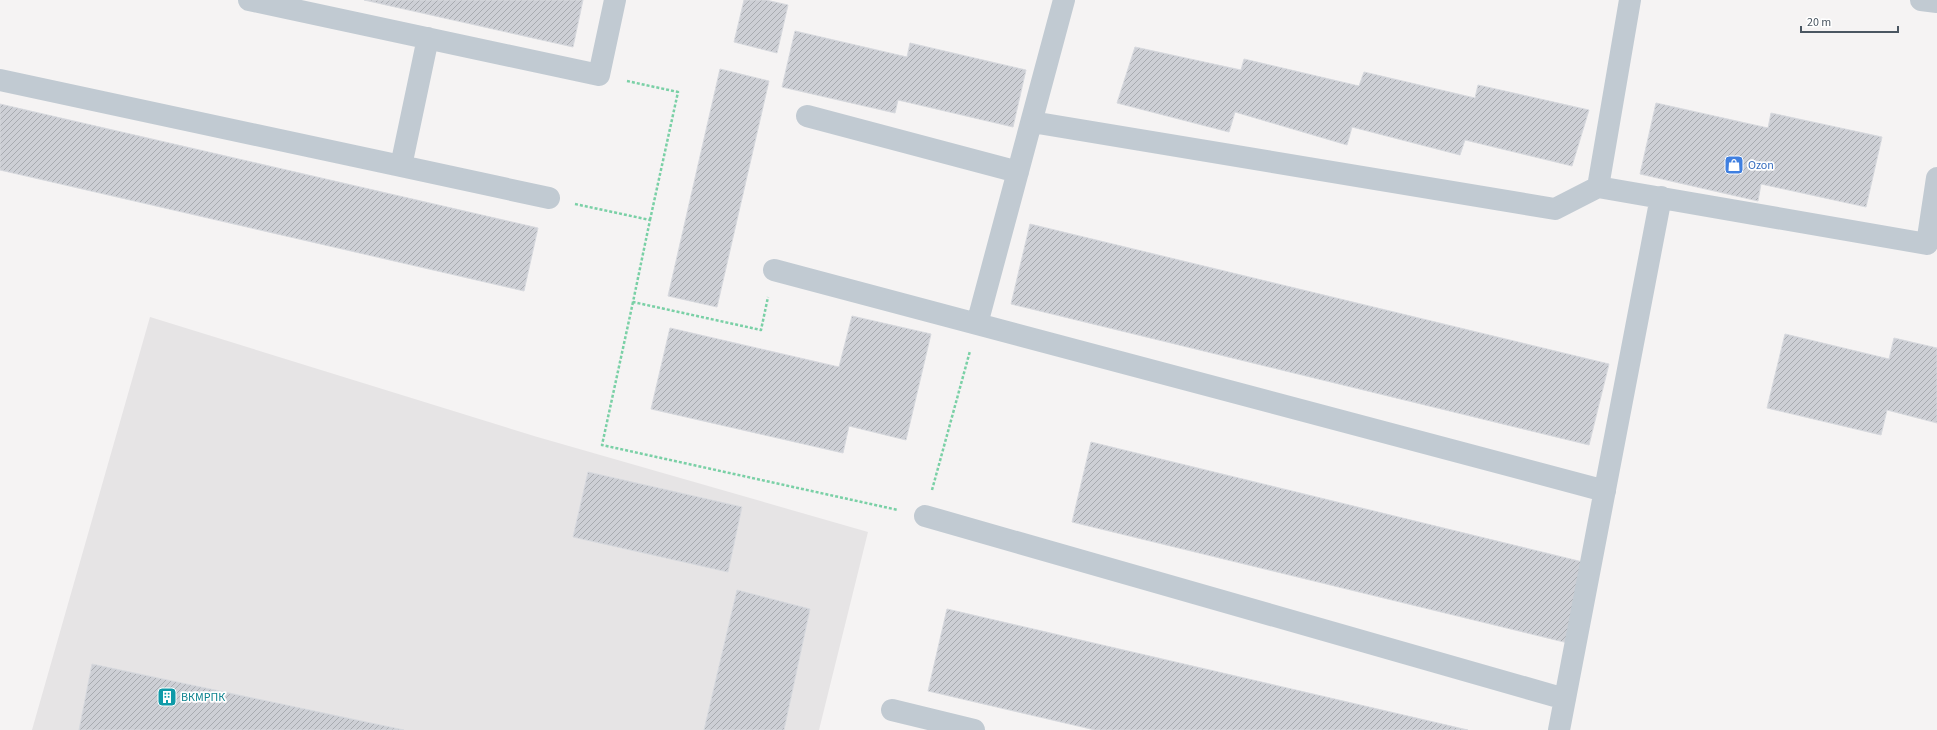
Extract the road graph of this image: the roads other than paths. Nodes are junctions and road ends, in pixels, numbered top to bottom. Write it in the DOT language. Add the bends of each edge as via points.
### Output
graph roads {
  1 [pos="249,0"];
  2 [pos="615,0"];
  3 [pos="1064,0"];
  4 [pos="1630,0"];
  5 [pos="1921,0"];
  6 [pos="1937,2"];
  7 [pos="428,38"];
  8 [pos="0,80"];
  9 [pos="807,116"];
  10 [pos="1032,122"];
  11 [pos="401,166"];
  12 [pos="1018,172"];
  13 [pos="1937,178"];
  14 [pos="1598,186"];
  15 [pos="1661,197"];
  16 [pos="549,198"];
  17 [pos="774,270"];
  18 [pos="977,324"];
  19 [pos="1605,491"];
  20 [pos="925,516"];
  21 [pos="1565,699"];
  22 [pos="892,710"];
  23 [pos="974,730"];
  24 [pos="1559,730"];
  1 -- 7 [label="street"];
  2 -- 7 [label="street" via="599,75"];
  3 -- 10 [label="street"];
  4 -- 14 [label="street"];
  5 -- 6 [label="street"];
  7 -- 11 [label="street"];
  8 -- 11 [label="street"];
  9 -- 12 [label="street"];
  10 -- 12 [label="street"];
  10 -- 14 [label="street" via="1555,209"];
  11 -- 16 [label="street"];
  12 -- 18 [label="street"];
  13 -- 15 [label="street" via="1927,244"];
  14 -- 15 [label="street"];
  15 -- 19 [label="street"];
  17 -- 18 [label="street"];
  18 -- 19 [label="street"];
  19 -- 21 [label="street"];
  20 -- 21 [label="street"];
  21 -- 24 [label="street"];
  22 -- 23 [label="street"];
}
